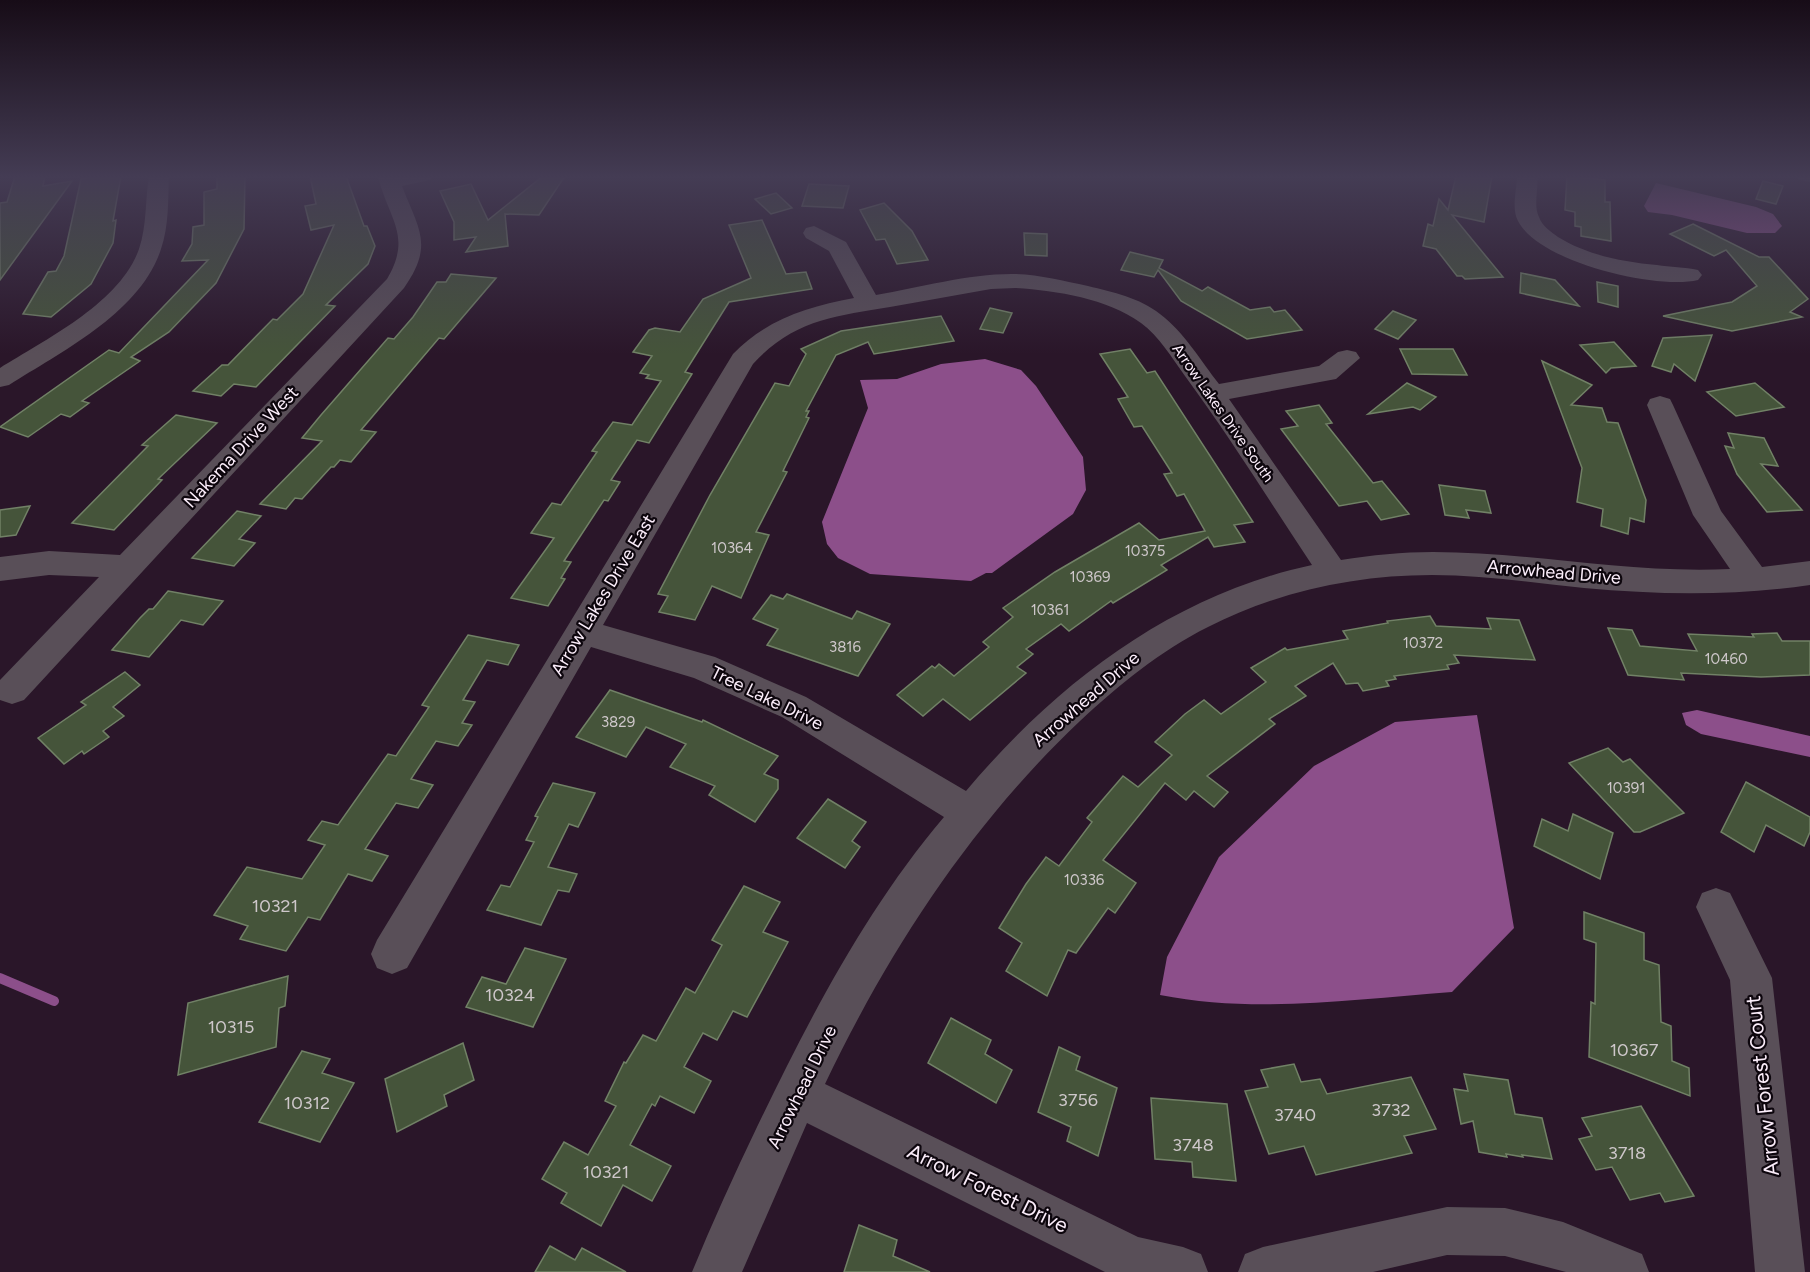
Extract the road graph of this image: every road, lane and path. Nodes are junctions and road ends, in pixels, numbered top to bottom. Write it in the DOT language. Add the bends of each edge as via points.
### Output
graph roads {
  1 [pos="153,235"];
  2 [pos="410,235"];
  3 [pos="818,235"];
  4 [pos="1531,235"];
  5 [pos="1690,275"];
  6 [pos="869,303"];
  7 [pos="1347,358"];
  8 [pos="0,379"];
  9 [pos="1212,394"];
  10 [pos="1660,405"];
  11 [pos="128,567"];
  12 [pos="0,569"];
  13 [pos="1333,572"];
  14 [pos="1810,573"];
  15 [pos="1754,580"];
  16 [pos="581,631"];
  17 [pos="12,690"];
  18 [pos="970,813"];
  19 [pos="1716,907"];
  20 [pos="392,954"];
  21 [pos="796,1094"];
  22 [pos="717,1272"];
  23 [pos="1183,1272"];
  24 [pos="1263,1272"];
  25 [pos="1624,1272"];
  26 [pos="1780,1272"];
  1 -- 8 [label="street" via="145,262 105,308"];
  2 -- 11 [label="street, Nakema Drive West" via="408,263 396,283"];
  3 -- 6 [label="street" via="838,247"];
  4 -- 5 [label="street" via="1532,240 1603,264 1654,274"];
  6 -- 9 [label="street, Arrow Lakes Drive South" via="1007,281 1044,283 1105,297 1151,319"];
  6 -- 16 [label="street, Arrow Lakes Drive East" via="792,321 771,332 748,353"];
  7 -- 9 [label="street" via="1327,373"];
  9 -- 13 [label="street, Arrow Lakes Drive South"];
  10 -- 15 [label="street" via="1708,515"];
  11 -- 12 [label="street" via="49,563"];
  11 -- 17 [label="street, Nakema Drive West"];
  13 -- 15 [label="street, Arrowhead Drive" via="1462,563 1681,583"];
  13 -- 18 [label="street, Arrowhead Drive" via="1266,589 1210,611 1130,657 1054,721"];
  14 -- 15 [label="street, Arrowhead Drive"];
  16 -- 18 [label="street, Tree Lake Drive" via="703,667 794,707"];
  16 -- 20 [label="street, Arrow Lakes Drive East"];
  18 -- 21 [label="street, Arrowhead Drive" via="890,922"];
  19 -- 26 [label="street, Arrow Forest Court" via="1751,978"];
  21 -- 22 [label="street, Arrowhead Drive"];
  21 -- 23 [label="street, Arrow Forest Drive" via="1134,1260"];
  24 -- 25 [label="street" via="1459,1231 1505,1232 1563,1246"];
}
